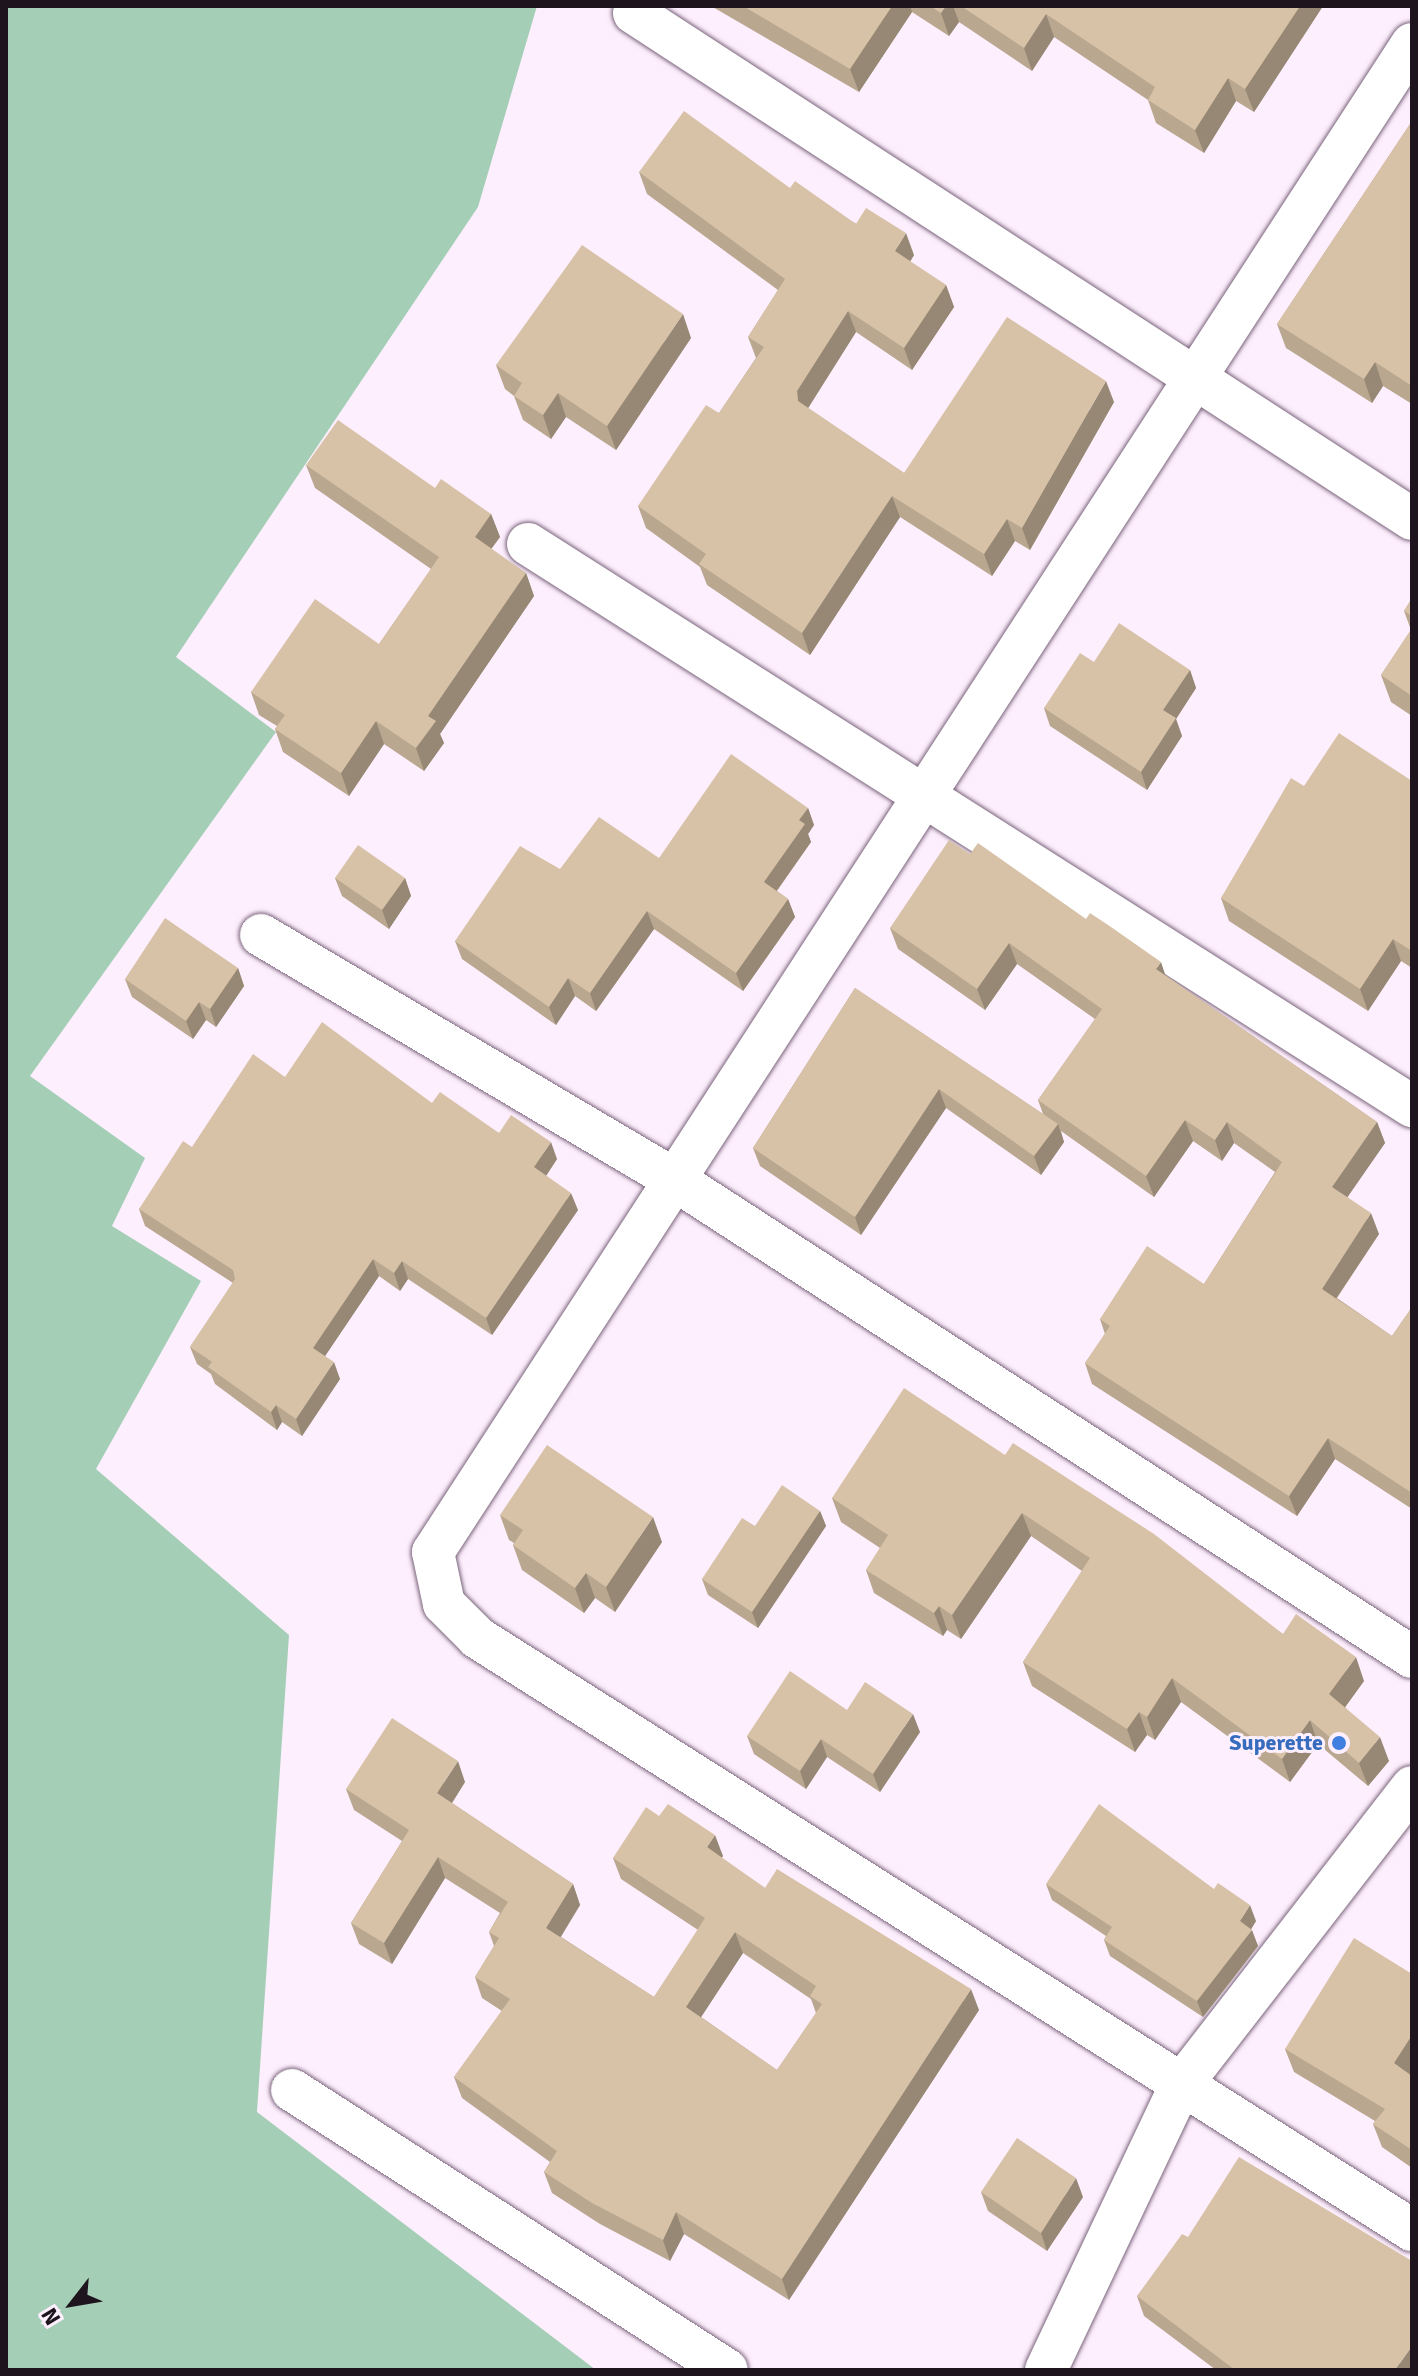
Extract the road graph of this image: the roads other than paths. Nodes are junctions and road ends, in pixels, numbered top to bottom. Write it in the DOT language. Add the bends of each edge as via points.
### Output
graph roads {
  1 [pos="634,13"];
  2 [pos="1412,44"];
  3 [pos="1193,377"];
  4 [pos="1412,519"];
  5 [pos="528,544"];
  6 [pos="929,799"];
  7 [pos="261,935"];
  8 [pos="1412,1106"];
  9 [pos="678,1182"];
  10 [pos="1412,1657"];
  11 [pos="1412,1787"];
  12 [pos="1181,2085"];
  13 [pos="292,2090"];
  14 [pos="1412,2230"];
  15 [pos="727,2370"];
  16 [pos="1046,2370"];
  1 -- 3 [label="street"];
  2 -- 3 [label="street"];
  3 -- 4 [label="street"];
  3 -- 6 [label="street"];
  5 -- 6 [label="street"];
  6 -- 8 [label="street"];
  6 -- 9 [label="street"];
  7 -- 9 [label="street"];
  9 -- 10 [label="street"];
  9 -- 12 [label="street" via="433,1552 444,1604 478,1638"];
  11 -- 12 [label="street"];
  12 -- 14 [label="street"];
  12 -- 16 [label="street"];
  13 -- 15 [label="street"];
}
